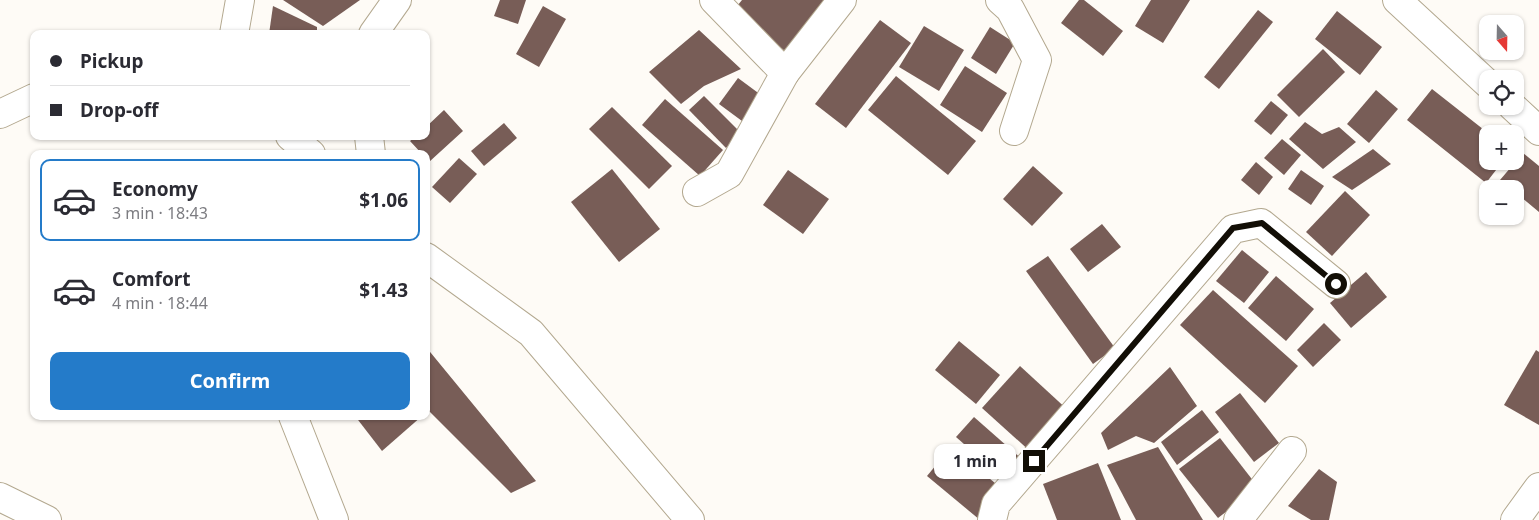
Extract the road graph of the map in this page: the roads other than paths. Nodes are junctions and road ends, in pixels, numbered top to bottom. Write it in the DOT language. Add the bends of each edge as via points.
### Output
graph roads {
  1 [pos="240,0"];
  2 [pos="397,0"];
  3 [pos="714,0"];
  4 [pos="842,0"];
  5 [pos="1000,0"];
  6 [pos="1397,0"];
  7 [pos="235,30"];
  8 [pos="376,30"];
  9 [pos="785,73"];
  10 [pos="1479,76"];
  11 [pos="30,100"];
  12 [pos="0,114"];
  13 [pos="1521,115"];
  14 [pos="1014,131"];
  15 [pos="1539,132"];
  16 [pos="295,140"];
  17 [pos="306,150"];
  18 [pos="697,192"];
  19 [pos="430,260"];
  20 [pos="1336,284"];
  21 [pos="295,420"];
  22 [pos="1292,451"];
  23 [pos="1539,487"];
  24 [pos="0,497"];
  25 [pos="47,520"];
  26 [pos="334,520"];
  27 [pos="690,520"];
  28 [pos="992,520"];
  29 [pos="1238,520"];
  30 [pos="1515,520"];
  1 -- 7 [label="street"];
  2 -- 8 [label="street"];
  3 -- 9 [label="street"];
  4 -- 9 [label="street"];
  5 -- 14 [label="street" via="1010,9 1037,60"];
  6 -- 10 [label="street"];
  9 -- 18 [label="street" via="729,174"];
  11 -- 12 [label="street"];
  13 -- 15 [label="street"];
  16 -- 17 [label="street"];
  19 -- 27 [label="street" via="532,333"];
  20 -- 28 [label="street" via="1262,223 1233,228 996,504"];
  21 -- 26 [label="street"];
  22 -- 29 [label="street"];
  23 -- 30 [label="street"];
  24 -- 25 [label="street"];
}
